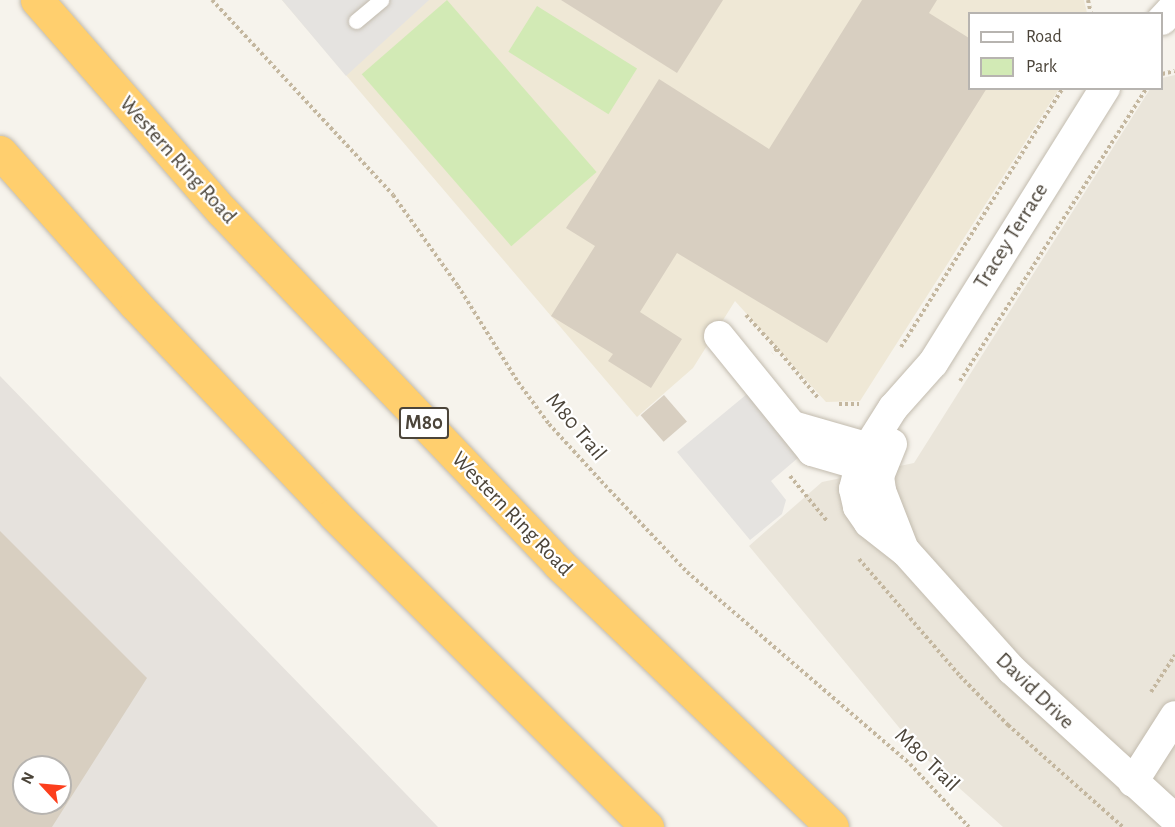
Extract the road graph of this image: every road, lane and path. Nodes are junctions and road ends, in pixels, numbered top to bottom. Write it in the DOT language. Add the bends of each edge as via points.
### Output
graph roads {
  1 [pos="37,0"];
  2 [pos="212,0"];
  3 [pos="381,0"];
  4 [pos="1175,6"];
  5 [pos="1163,18"];
  6 [pos="356,21"];
  7 [pos="1062,90"];
  8 [pos="1104,90"];
  9 [pos="0,152"];
  10 [pos="719,336"];
  11 [pos="777,349"];
  12 [pos="898,352"];
  13 [pos="824,404"];
  14 [pos="834,404"];
  15 [pos="865,404"];
  16 [pos="868,458"];
  17 [pos="1175,716"];
  18 [pos="1133,782"];
  19 [pos="1175,819"];
  20 [pos="647,827"];
  21 [pos="832,827"];
  22 [pos="969,827"];
  1 -- 21 [label="highway, Western Ring Road / M80" via="222,211 558,563"];
  2 -- 22 [label="path, M80 Trail" via="393,195 549,424 622,504 687,572 910,764"];
  3 -- 6 [label="lane"];
  4 -- 5 [label="street"];
  7 -- 12 [label="path"];
  8 -- 16 [label="street, Tracey Terrace"];
  9 -- 20 [label="highway" via="135,304 334,514"];
  10 -- 16 [label="street" via="796,427"];
  11 -- 13 [label="path"];
  14 -- 15 [label="path"];
  16 -- 18 [label="street, David Drive" via="879,476 884,508 906,552 1012,670"];
  17 -- 18 [label="street"];
  18 -- 19 [label="street, David Drive"];
}
